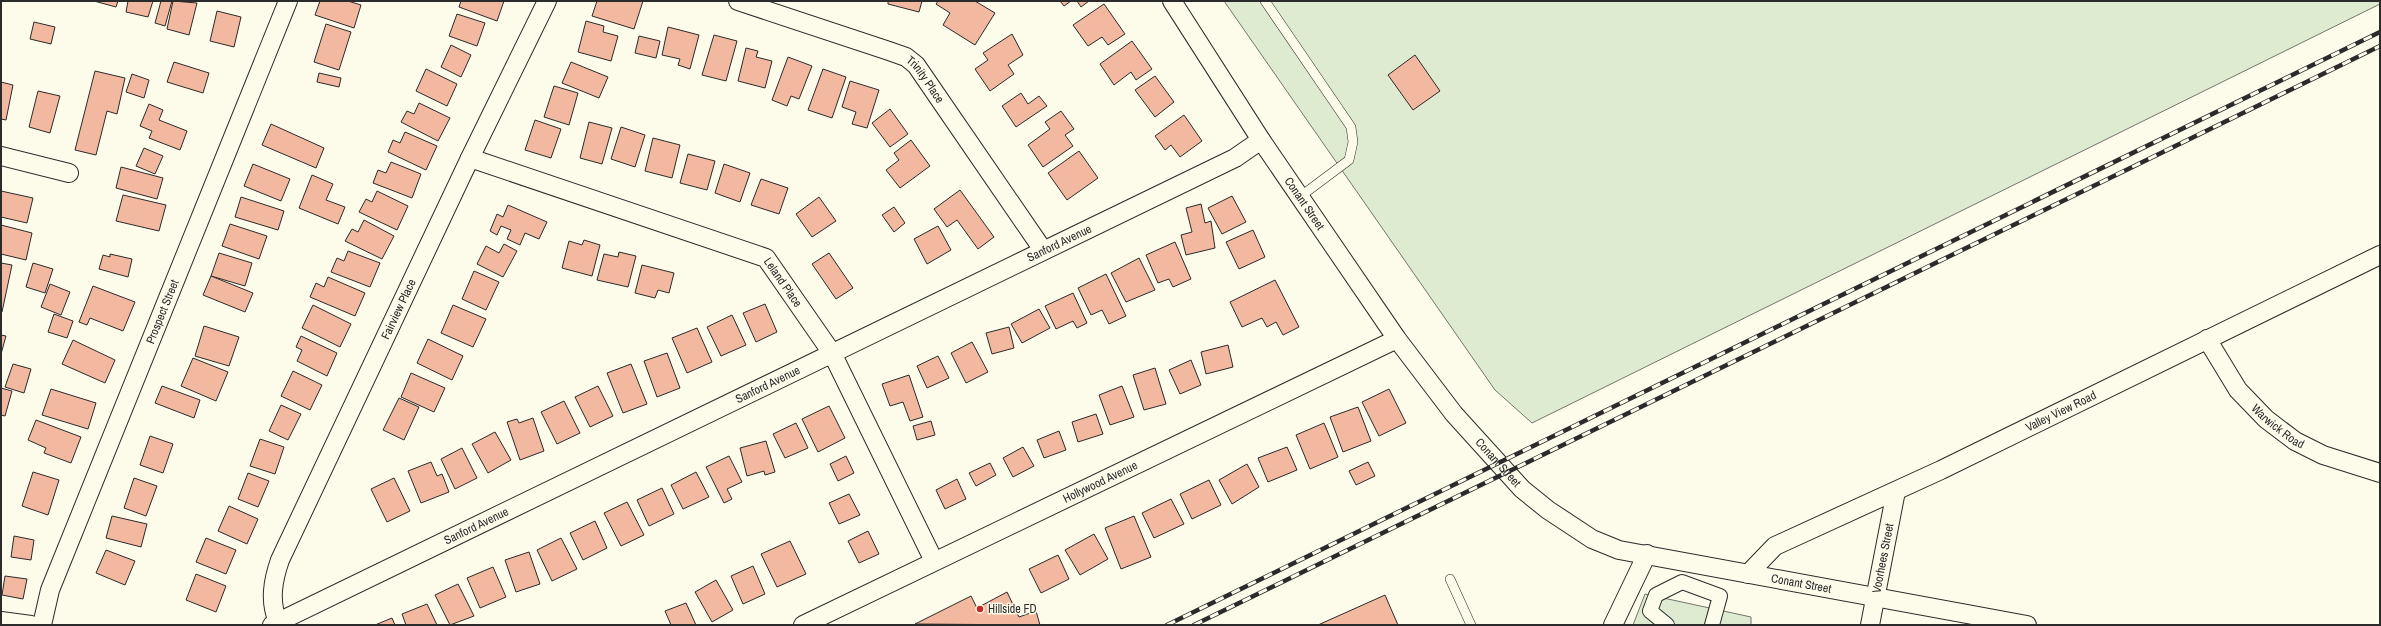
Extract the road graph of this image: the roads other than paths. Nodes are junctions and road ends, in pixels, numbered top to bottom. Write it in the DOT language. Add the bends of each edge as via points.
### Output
graph roads {
  1 [pos="288,1"];
  2 [pos="547,1"];
  3 [pos="738,1"];
  4 [pos="1172,1"];
  5 [pos="1264,1"];
  6 [pos="1261,140"];
  7 [pos="1,156"];
  8 [pos="470,158"];
  9 [pos="69,173"];
  10 [pos="1301,196"];
  11 [pos="1043,250"];
  12 [pos="2380,255"];
  13 [pos="1397,339"];
  14 [pos="2207,340"];
  15 [pos="832,353"];
  16 [pos="2380,472"];
  17 [pos="1896,491"];
  18 [pos="1647,554"];
  19 [pos="934,561"];
  20 [pos="1748,574"];
  21 [pos="1450,579"];
  22 [pos="1875,598"];
  23 [pos="1,621"];
  24 [pos="275,623"];
  25 [pos="31,625"];
  26 [pos="42,625"];
  27 [pos="803,625"];
  28 [pos="1471,625"];
  29 [pos="1613,625"];
  30 [pos="1667,625"];
  31 [pos="1712,625"];
  32 [pos="1870,625"];
  33 [pos="2027,625"];
  1 -- 26 [label="street, Prospect Street" via="50,590"];
  2 -- 8 [label="street, Fairview Place"];
  3 -- 11 [label="street, Trinity Place" via="906,56 916,65"];
  4 -- 6 [label="street, Conant Street"];
  5 -- 10 [label="lane" via="1351,128 1353,142 1349,160"];
  6 -- 10 [label="street, Conant Street"];
  6 -- 11 [label="street, Sanford Avenue" via="1235,158"];
  7 -- 9 [label="street"];
  8 -- 15 [label="street, Leland Place" via="766,258"];
  8 -- 24 [label="street, Fairview Place" via="280,560 272,596"];
  10 -- 13 [label="street, Conant Street"];
  11 -- 15 [label="street, Sanford Avenue"];
  12 -- 14 [label="street, Valley View Road"];
  13 -- 18 [label="street, Conant Street" via="1454,414 1522,489 1592,539 1619,550"];
  13 -- 19 [label="street, Hollywood Avenue"];
  14 -- 16 [label="street, Warwick Road" via="2238,390 2266,419 2295,441 2323,455"];
  14 -- 17 [label="street, Valley View Road"];
  15 -- 19 [label="street, Leland Place"];
  15 -- 24 [label="street, Sanford Avenue"];
  17 -- 20 [label="street, Valley View Road" via="1775,546"];
  17 -- 22 [label="street, Voorhees Street"];
  18 -- 20 [label="street, Conant Street"];
  18 -- 29 [label="street"];
  19 -- 27 [label="street, Hollywood Avenue"];
  20 -- 22 [label="street, Conant Street"];
  21 -- 28 [label="lane"];
  22 -- 32 [label="street, Voorhees Street"];
  22 -- 33 [label="street, Conant Street"];
  23 -- 25 [label="street"];
  30 -- 31 [label="street" via="1650,611 1656,595 1682,582 1720,596"];
}
